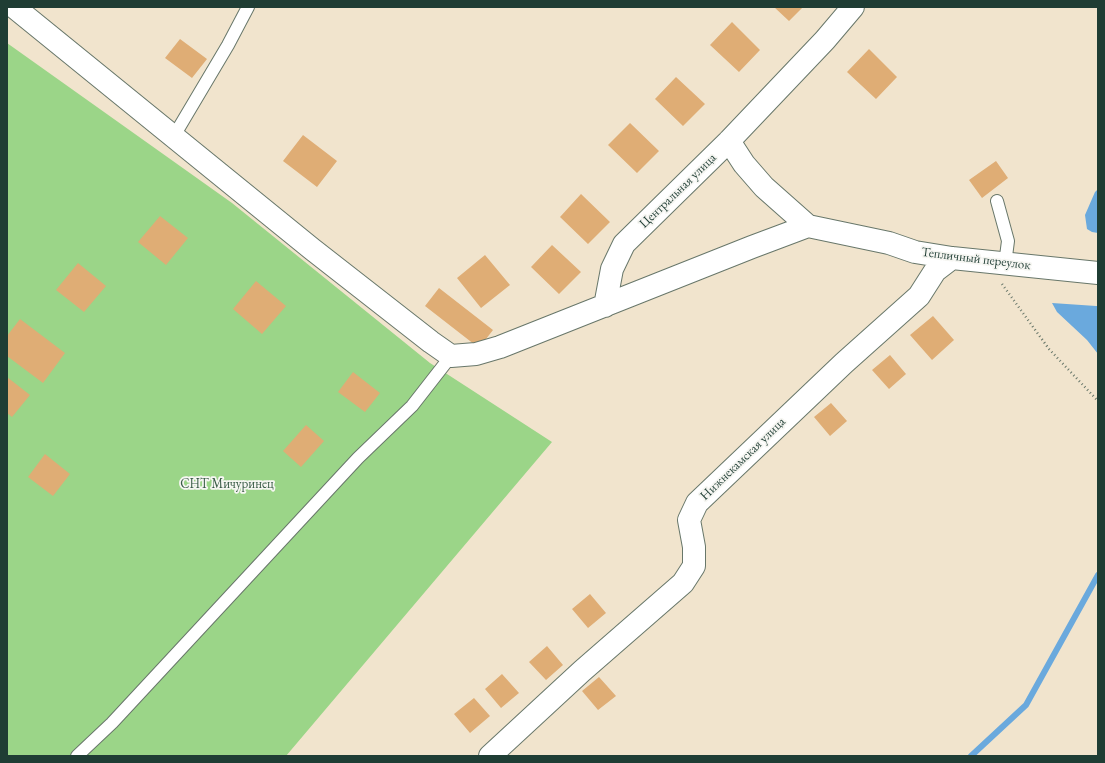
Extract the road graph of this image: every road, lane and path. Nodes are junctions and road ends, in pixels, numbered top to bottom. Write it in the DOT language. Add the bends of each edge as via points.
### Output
graph roads {
  1 [pos="14,7"];
  2 [pos="248,7"];
  3 [pos="853,7"];
  4 [pos="174,136"];
  5 [pos="729,141"];
  6 [pos="997,201"];
  7 [pos="808,226"];
  8 [pos="915,252"];
  9 [pos="952,258"];
  10 [pos="996,263"];
  11 [pos="1098,273"];
  12 [pos="919,296"];
  13 [pos="605,306"];
  14 [pos="451,356"];
  15 [pos="1098,401"];
  16 [pos="77,756"];
  17 [pos="490,756"];
  1 -- 4 [label="street"];
  2 -- 4 [label="lane"];
  3 -- 5 [label="street, Центральная улица"];
  4 -- 14 [label="street" via="312,249"];
  5 -- 7 [label="street" via="744,164 764,186"];
  5 -- 13 [label="street, Центральная улица" via="624,244 612,269"];
  6 -- 10 [label="lane" via="1008,241"];
  7 -- 8 [label="street, Тепличный переулок" via="889,243"];
  7 -- 13 [label="street"];
  8 -- 9 [label="street, Тепличный переулок"];
  8 -- 12 [label="street" via="919,267"];
  9 -- 10 [label="street, Тепличный переулок"];
  9 -- 12 [label="street, Нижнекамская улица" via="935,271"];
  10 -- 11 [label="street, Тепличный переулок"];
  10 -- 15 [label="path" via="1049,349"];
  12 -- 17 [label="street, Нижнекамская улица" via="697,503 689,520 694,547 694,566 683,583"];
  13 -- 14 [label="street" via="500,347 476,354"];
  14 -- 16 [label="lane" via="412,406 358,458 117,717"];
}
